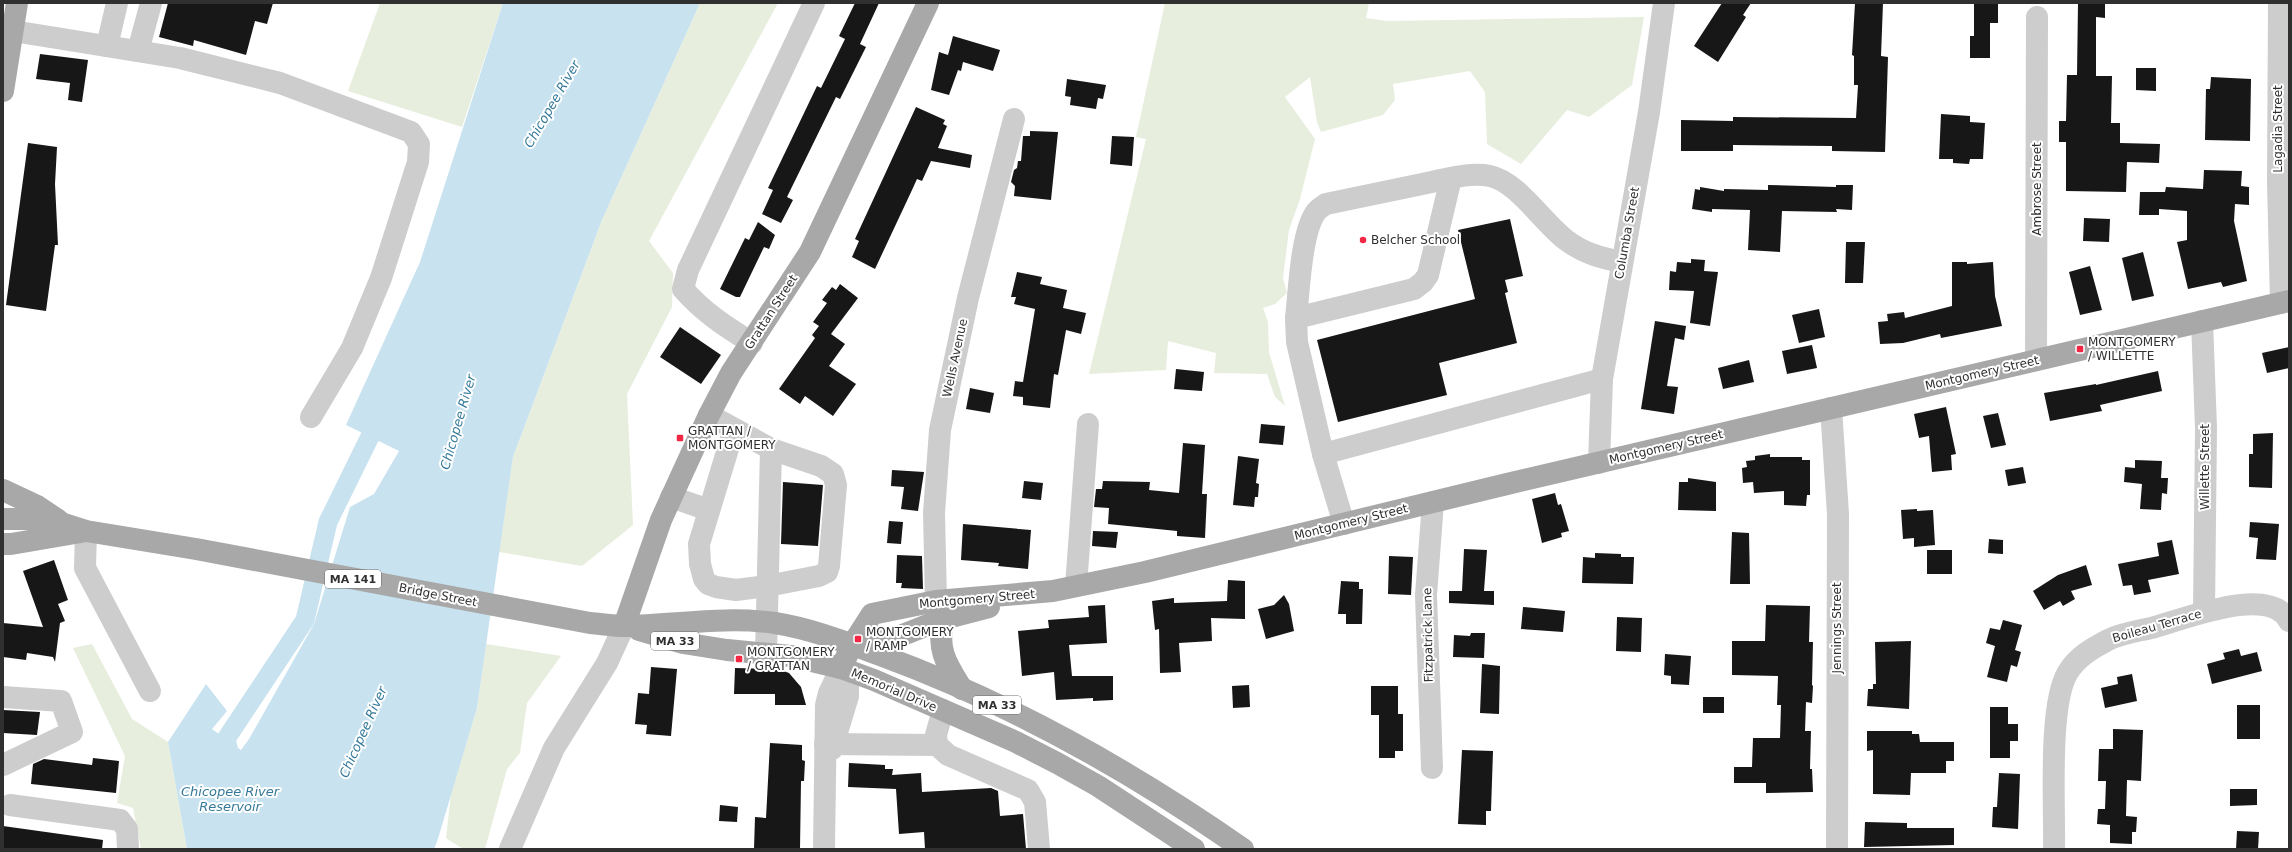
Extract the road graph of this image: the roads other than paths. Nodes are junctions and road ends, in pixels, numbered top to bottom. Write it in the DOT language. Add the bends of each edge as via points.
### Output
graph roads {
  1 [pos="17,3"];
  2 [pos="117,3"];
  3 [pos="151,3"];
  4 [pos="814,3"];
  5 [pos="928,3"];
  6 [pos="1664,3"];
  7 [pos="2279,3"];
  8 [pos="2037,17"];
  9 [pos="13,31"];
  10 [pos="107,46"];
  11 [pos="138,51"];
  12 [pos="6,53"];
  13 [pos="3,91"];
  14 [pos="1014,119"];
  15 [pos="1450,178"];
  16 [pos="1622,262"];
  17 [pos="2285,302"];
  18 [pos="1296,318"];
  19 [pos="2202,321"];
  20 [pos="752,343"];
  21 [pos="2036,360"];
  22 [pos="1602,379"];
  23 [pos="1831,408"];
  24 [pos="709,415"];
  25 [pos="311,417"];
  26 [pos="1088,424"];
  27 [pos="734,429"];
  28 [pos="771,449"];
  29 [pos="1323,454"];
  30 [pos="1599,463"];
  31 [pos="3,490"];
  32 [pos="671,497"];
  33 [pos="1433,502"];
  34 [pos="709,510"];
  35 [pos="3,519"];
  36 [pos="64,524"];
  37 [pos="1344,524"];
  38 [pos="86,531"];
  39 [pos="3,544"];
  40 [pos="767,586"];
  41 [pos="1076,586"];
  42 [pos="939,610"];
  43 [pos="2204,612"];
  44 [pos="2285,612"];
  45 [pos="703,621"];
  46 [pos="766,622"];
  47 [pos="624,626"];
  48 [pos="852,645"];
  49 [pos="701,646"];
  50 [pos="766,653"];
  51 [pos="842,668"];
  52 [pos="962,689"];
  53 [pos="150,691"];
  54 [pos="3,697"];
  55 [pos="944,710"];
  56 [pos="829,744"];
  57 [pos="937,745"];
  58 [pos="3,764"];
  59 [pos="1432,768"];
  60 [pos="10,805"];
  61 [pos="128,849"];
  62 [pos="510,849"];
  63 [pos="824,849"];
  64 [pos="1039,849"];
  65 [pos="1194,849"];
  66 [pos="1243,849"];
  67 [pos="1837,849"];
  68 [pos="2054,849"];
  1 -- 9 [label="main road"];
  2 -- 10 [label="street"];
  3 -- 11 [label="street"];
  4 -- 20 [label="street" via="688,270 683,290 716,320"];
  5 -- 20 [label="main road, Grattan Street" via="810,252"];
  6 -- 16 [label="street, Columba Street"];
  7 -- 17 [label="street, Lagadia Street" via="2278,182"];
  8 -- 21 [label="street, Ambrose Street"];
  9 -- 10 [label="street"];
  9 -- 12 [label="main road"];
  10 -- 11 [label="street"];
  11 -- 25 [label="street" via="180,58 280,82 411,132 419,144 418,162 381,278 352,348"];
  12 -- 13 [label="main road"];
  14 -- 42 [label="street, Wells Avenue" via="968,298 940,430 934,513"];
  15 -- 16 [label="street" via="1473,174 1501,180 1565,240 1596,256"];
  15 -- 18 [label="street" via="1434,252 1428,275 1423,282 1414,289"];
  15 -- 18 [label="street" via="1326,204 1316,212 1305,247"];
  16 -- 22 [label="street, Columba Street"];
  17 -- 19 [label="main road, Montgomery Street"];
  18 -- 29 [label="street" via="1297,342"];
  19 -- 21 [label="main road, Montgomery Street"];
  19 -- 43 [label="street, Willette Street" via="2206,428"];
  20 -- 24 [label="main road, Grattan Street" via="731,373"];
  21 -- 23 [label="main road, Montgomery Street"];
  22 -- 29 [label="street"];
  22 -- 30 [label="street, Columba Street"];
  23 -- 30 [label="main road, Montgomery Street"];
  23 -- 67 [label="street, Jennings Street" via="1838,514"];
  24 -- 27 [label="street"];
  24 -- 32 [label="main road, Grattan Street"];
  26 -- 41 [label="street"];
  27 -- 28 [label="street"];
  27 -- 34 [label="street"];
  28 -- 40 [label="street"];
  28 -- 40 [label="street" via="825,468 833,474 836,485 827,572"];
  29 -- 37 [label="street"];
  30 -- 33 [label="main road, Montgomery Street"];
  31 -- 36 [label="main road" via="37,506"];
  32 -- 34 [label="street"];
  32 -- 47 [label="main road, Grattan Street"];
  33 -- 37 [label="main road, Montgomery Street"];
  33 -- 59 [label="street, Fitzpatrick Lane" via="1426,595"];
  34 -- 40 [label="street" via="699,544 704,579 716,587 736,590"];
  35 -- 36 [label="main road, Bridge Street / MA 141" via="36,519"];
  36 -- 38 [label="main road, Bridge Street / MA 141"];
  37 -- 41 [label="main road, Montgomery Street"];
  38 -- 39 [label="main road, Bridge Street / MA 141"];
  38 -- 47 [label="main road, Bridge Street / MA 141" via="196,549 590,623"];
  38 -- 53 [label="street" via="85,568"];
  40 -- 46 [label="street"];
  41 -- 42 [label="main road, Montgomery Street"];
  42 -- 48 [label="main road, Montgomery Street" via="894,638"];
  42 -- 48 [label="main road, Montgomery Street" via="911,605 872,614"];
  42 -- 52 [label="main road" via="942,655"];
  43 -- 44 [label="street, Boileau Terrace" via="2255,604"];
  43 -- 68 [label="street, Boileau Terrace" via="2110,639 2090,650 2068,672 2060,694 2056,721"];
  45 -- 46 [label="main road, MA 33"];
  45 -- 47 [label="main road, MA 33"];
  45 -- 49 [label="main road"];
  46 -- 48 [label="main road, MA 33" via="827,634"];
  46 -- 50 [label="street"];
  47 -- 49 [label="main road, Memorial Drive / MA 33"];
  47 -- 62 [label="street" via="607,663 554,748"];
  48 -- 51 [label="main road"];
  48 -- 52 [label="main road, MA 33" via="920,670"];
  49 -- 50 [label="main road, Memorial Drive / MA 33"];
  50 -- 51 [label="main road, Memorial Drive / MA 33"];
  51 -- 55 [label="main road, Memorial Drive / MA 33"];
  51 -- 56 [label="street" via="829,693 826,705"];
  52 -- 66 [label="main road, MA 33" via="1112,766"];
  54 -- 58 [label="street" via="61,701 72,732"];
  55 -- 57 [label="street" via="936,735"];
  55 -- 65 [label="main road, Memorial Drive / MA 33" via="1057,762"];
  56 -- 57 [label="street"];
  56 -- 63 [label="street" via="825,772"];
  57 -- 64 [label="street" via="948,755 1028,790 1035,802"];
  60 -- 61 [label="street" via="120,820 127,829"];
}
